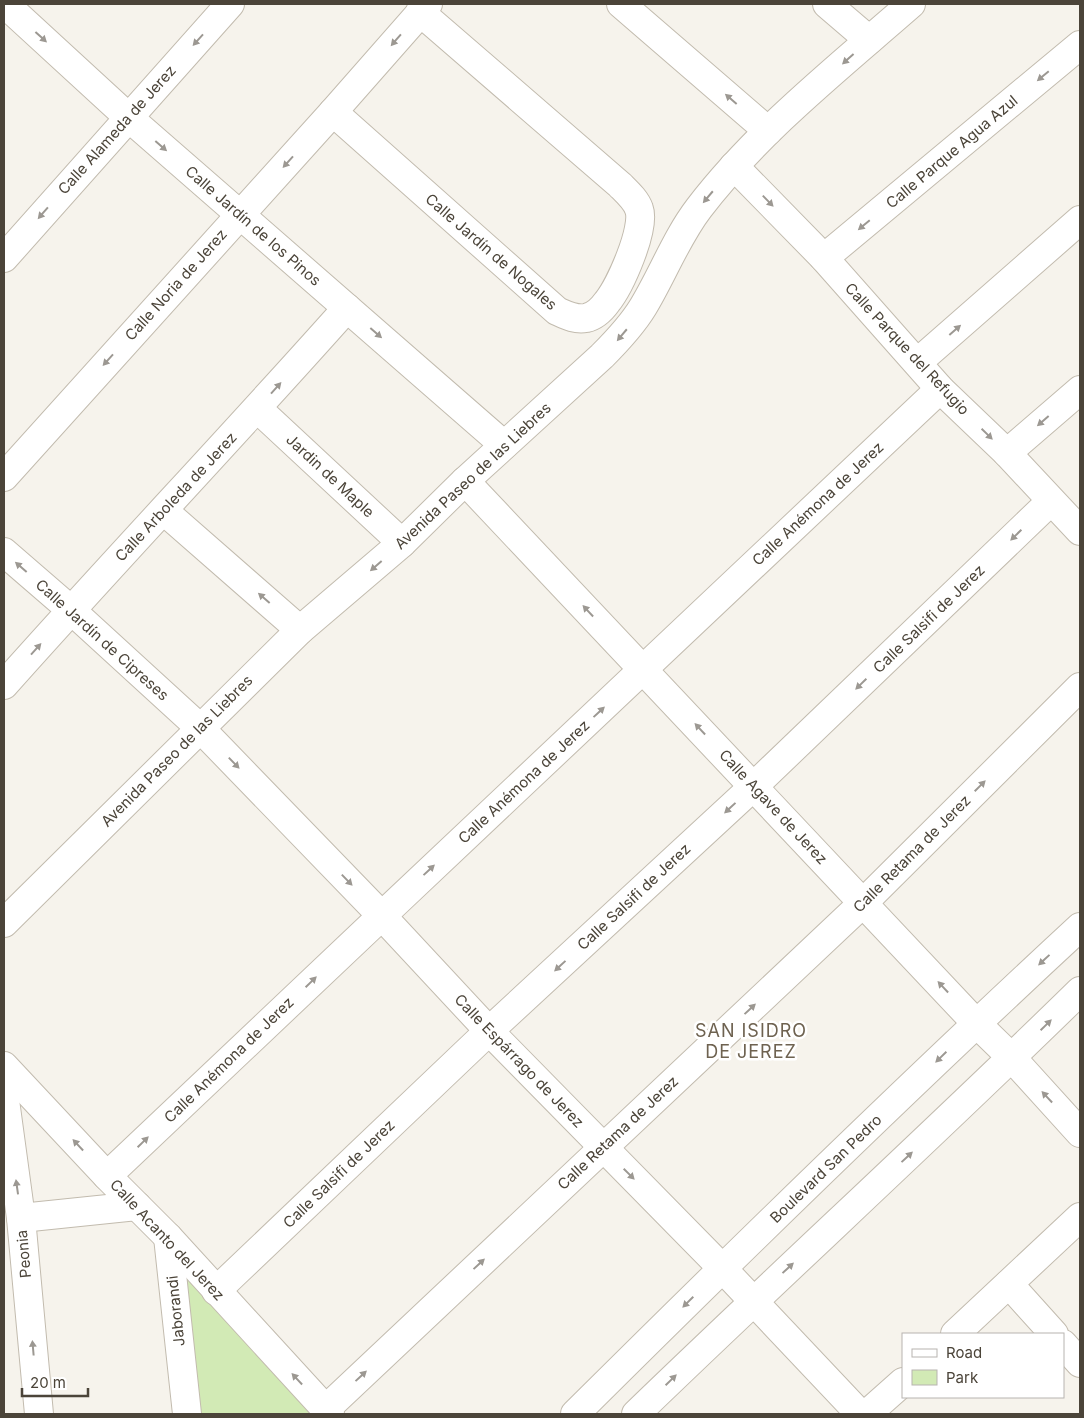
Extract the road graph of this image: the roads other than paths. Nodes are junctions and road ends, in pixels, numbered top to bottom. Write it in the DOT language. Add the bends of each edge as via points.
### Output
graph roads {
  1 [pos="230,4"];
  2 [pos="621,4"];
  3 [pos="826,4"];
  4 [pos="911,4"];
  5 [pos="424,8"];
  6 [pos="11,11"];
  7 [pos="869,40"];
  8 [pos="1080,45"];
  9 [pos="333,112"];
  10 [pos="128,117"];
  11 [pos="768,131"];
  12 [pos="734,166"];
  13 [pos="240,214"];
  14 [pos="1080,220"];
  15 [pos="4,258"];
  16 [pos="824,258"];
  17 [pos="347,308"];
  18 [pos="918,362"];
  19 [pos="940,388"];
  20 [pos="1080,390"];
  21 [pos="258,409"];
  22 [pos="504,445"];
  23 [pos="1007,453"];
  24 [pos="4,476"];
  25 [pos="466,481"];
  26 [pos="1051,501"];
  27 [pos="164,511"];
  28 [pos="1080,531"];
  29 [pos="402,543"];
  30 [pos="4,552"];
  31 [pos="71,610"];
  32 [pos="300,630"];
  33 [pos="644,670"];
  34 [pos="4,685"];
  35 [pos="1080,687"];
  36 [pos="200,728"];
  37 [pos="754,786"];
  38 [pos="863,903"];
  39 [pos="381,915"];
  40 [pos="4,923"];
  41 [pos="1080,927"];
  42 [pos="1080,991"];
  43 [pos="976,1023"];
  44 [pos="489,1031"];
  45 [pos="1012,1058"];
  46 [pos="4,1066"];
  47 [pos="4,1093"];
  48 [pos="1080,1132"];
  49 [pos="603,1147"];
  50 [pos="107,1176"];
  51 [pos="137,1206"];
  52 [pos="1080,1217"];
  53 [pos="21,1218"];
  54 [pos="168,1237"];
  55 [pos="722,1268"];
  56 [pos="1009,1284"];
  57 [pos="216,1291"];
  58 [pos="753,1301"];
  59 [pos="956,1333"];
  60 [pos="1053,1333"];
  61 [pos="1064,1345"];
  62 [pos="1080,1363"];
  63 [pos="902,1383"];
  64 [pos="328,1412"];
  65 [pos="39,1414"];
  66 [pos="187,1414"];
  67 [pos="575,1414"];
  68 [pos="636,1414"];
  69 [pos="860,1414"];
  70 [pos="868,1414"];
  1 -- 10 [label="street, Calle Alameda de Jerez, one-way"];
  11 -- 2 [label="street, one-way"];
  3 -- 7 [label="street"];
  4 -- 7 [label="street, Avenida Paseo de las Liebres"];
  5 -- 9 [label="street, Calle Noria de Jerez, one-way"];
  5 -- 9 [label="street, Calle Jardín de Nogales" via="632,196 641,222 638,236 617,288 607,302 597,313 586,318 572,318 557,311"];
  6 -- 10 [label="street, Calle Jardín de los Pinos, one-way"];
  7 -- 11 [label="street, Avenida Paseo de las Liebres, one-way"];
  8 -- 16 [label="street, Calle Parque Agua Azul, one-way"];
  9 -- 13 [label="street, Calle Noria de Jerez, one-way"];
  10 -- 13 [label="street, Calle Jardín de los Pinos, one-way"];
  10 -- 15 [label="street, Calle Alameda de Jerez, one-way"];
  11 -- 12 [label="street, Avenida Paseo de las Liebres"];
  12 -- 16 [label="street, Calle Parque del Refugio, one-way"];
  12 -- 22 [label="street, Avenida Paseo de las Liebres, one-way" via="698,209 643,307 623,334"];
  13 -- 17 [label="street, Calle Jardín de los Pinos"];
  13 -- 24 [label="street, Calle Noria de Jerez, one-way"];
  18 -- 14 [label="street, one-way"];
  16 -- 18 [label="street, Calle Parque del Refugio"];
  21 -- 17 [label="street, Calle Arboleda de Jerez, one-way"];
  17 -- 22 [label="street, Calle Jardín de los Pinos, one-way"];
  18 -- 19 [label="street, Calle Parque del Refugio"];
  19 -- 23 [label="street, Calle Parque del Refugio, one-way"];
  19 -- 33 [label="street, Calle Anémona de Jerez"];
  20 -- 23 [label="street, one-way"];
  21 -- 27 [label="street, Calle Arboleda de Jerez"];
  21 -- 29 [label="street, Jardin de Maple"];
  22 -- 25 [label="street, Avenida Paseo de las Liebres"];
  23 -- 26 [label="street, Calle Parque del Refugio"];
  25 -- 29 [label="street, Avenida Paseo de las Liebres"];
  33 -- 25 [label="street, Calle Agave de Jerez, one-way"];
  26 -- 28 [label="street, Calle Parque del Refugio"];
  26 -- 37 [label="street, Calle Salsifi de Jerez, one-way"];
  27 -- 31 [label="street, Calle Arboleda de Jerez"];
  32 -- 27 [label="street, one-way"];
  29 -- 32 [label="street, Avenida Paseo de las Liebres, one-way"];
  31 -- 30 [label="street, Calle Jardín de Cipreses, one-way"];
  34 -- 31 [label="street, Calle Arboleda de Jerez, one-way"];
  31 -- 36 [label="street, Calle Jardín de Cipreses"];
  32 -- 36 [label="street, Avenida Paseo de las Liebres"];
  37 -- 33 [label="street, Calle Agave de Jerez, one-way"];
  39 -- 33 [label="street, Calle Anémona de Jerez, one-way"];
  38 -- 35 [label="street, Calle Retama de Jerez, one-way"];
  36 -- 39 [label="street, Calle Espárrago de Jerez, one-way"];
  36 -- 40 [label="street, Avenida Paseo de las Liebres"];
  37 -- 38 [label="street, Calle Agave de Jerez"];
  37 -- 44 [label="street, Calle Salsifi de Jerez, one-way"];
  43 -- 38 [label="street, Calle Agave de Jerez, one-way"];
  49 -- 38 [label="street, Calle Retama de Jerez, one-way"];
  39 -- 44 [label="street, Calle Espárrago de Jerez"];
  50 -- 39 [label="street, Calle Anémona de Jerez, one-way"];
  41 -- 43 [label="street, Boulevard San Pedro, one-way"];
  45 -- 42 [label="street, one-way"];
  43 -- 45 [label="street, Calle Agave de Jerez"];
  43 -- 55 [label="street, Boulevard San Pedro, one-way"];
  44 -- 49 [label="street, Calle Espárrago de Jerez"];
  44 -- 57 [label="street, Calle Salsifi de Jerez"];
  48 -- 45 [label="street, Calle Agave de Jerez, one-way"];
  58 -- 45 [label="street, one-way"];
  50 -- 46 [label="street, Calle Acanto del Jerez, one-way"];
  53 -- 47 [label="street, Peonia, one-way"];
  49 -- 55 [label="street, Calle Espárrago de Jerez, one-way"];
  64 -- 49 [label="street, Calle Retama de Jerez, one-way"];
  50 -- 51 [label="street, Calle Acanto del Jerez"];
  51 -- 53 [label="street"];
  51 -- 54 [label="street, Calle Acanto del Jerez"];
  52 -- 56 [label="street"];
  65 -- 53 [label="street, Peonia, one-way"];
  54 -- 57 [label="street, Calle Acanto del Jerez"];
  54 -- 66 [label="street, Jaborandi"];
  55 -- 58 [label="street, Calle Espárrago de Jerez"];
  55 -- 67 [label="street, Boulevard San Pedro, one-way"];
  56 -- 59 [label="street"];
  56 -- 60 [label="street"];
  64 -- 57 [label="street, Calle Acanto del Jerez, one-way"];
  68 -- 58 [label="street, one-way"];
  58 -- 69 [label="street, Calle Espárrago de Jerez"];
  61 -- 62 [label="street"];
  63 -- 70 [label="street"];
}
